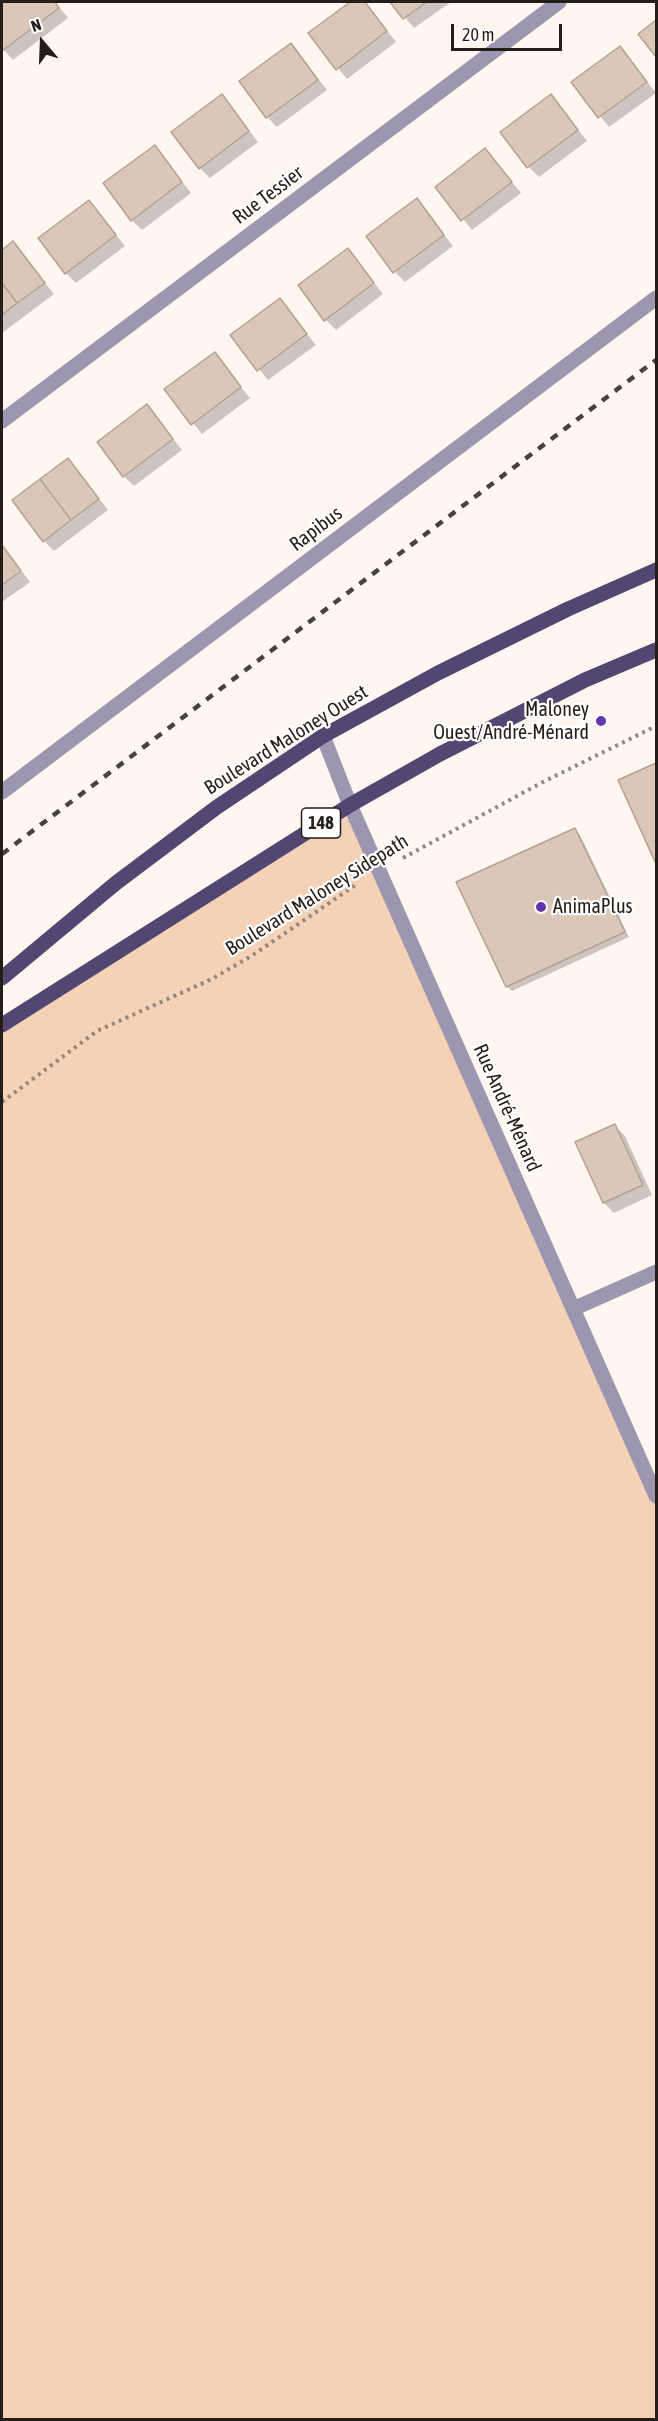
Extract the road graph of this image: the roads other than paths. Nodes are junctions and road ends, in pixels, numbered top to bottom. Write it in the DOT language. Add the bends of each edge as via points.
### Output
graph roads {
  1 [pos="559,2"];
  2 [pos="657,298"];
  3 [pos="2,422"];
  4 [pos="657,570"];
  5 [pos="657,650"];
  6 [pos="323,736"];
  7 [pos="2,792"];
  8 [pos="350,805"];
  9 [pos="2,978"];
  10 [pos="2,1025"];
  11 [pos="657,1272"];
  12 [pos="573,1309"];
  13 [pos="657,1496"];
  1 -- 3 [label="street, Rue Tessier"];
  2 -- 7 [label="street, Rapibus"];
  4 -- 6 [label="main road, Boulevard Maloney Ouest" via="438,673"];
  5 -- 8 [label="main road, 148" via="501,722"];
  6 -- 8 [label="street, Rue André-Ménard"];
  6 -- 9 [label="main road, Boulevard Maloney Ouest" via="217,807 125,876"];
  8 -- 10 [label="main road, 148"];
  8 -- 12 [label="street, Rue André-Ménard"];
  11 -- 12 [label="street"];
  12 -- 13 [label="street, Rue André-Ménard"];
}
